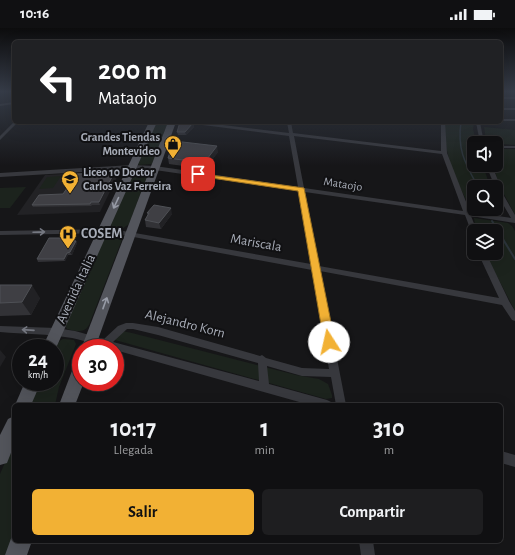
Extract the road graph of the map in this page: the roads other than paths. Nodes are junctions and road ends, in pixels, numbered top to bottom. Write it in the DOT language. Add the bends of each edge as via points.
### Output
graph roads {
  1 [pos="503,120"];
  2 [pos="515,120"];
  3 [pos="14,124"];
  4 [pos="152,124"];
  5 [pos="171,124"];
  6 [pos="203,124"];
  7 [pos="288,124"];
  8 [pos="443,124"];
  9 [pos="478,124"];
  10 [pos="290,134"];
  11 [pos="481,136"];
  12 [pos="146,137"];
  13 [pos="0,139"];
  14 [pos="503,147"];
  15 [pos="515,148"];
  16 [pos="444,153"];
  17 [pos="132,168"];
  18 [pos="154,168"];
  19 [pos="492,172"];
  20 [pos="0,175"];
  21 [pos="301,189"];
  22 [pos="467,211"];
  23 [pos="467,213"];
  24 [pos="486,216"];
  25 [pos="515,221"];
  26 [pos="103,230"];
  27 [pos="0,233"];
  28 [pos="130,234"];
  29 [pos="485,260"];
  30 [pos="316,267"];
  31 [pos="505,302"];
  32 [pos="515,318"];
  33 [pos="0,329"];
  34 [pos="56,332"];
  35 [pos="53,339"];
  36 [pos="82,339"];
  37 [pos="92,339"];
  38 [pos="110,339"];
  39 [pos="124,348"];
  40 [pos="262,359"];
  41 [pos="335,372"];
  42 [pos="264,387"];
  43 [pos="29,391"];
  44 [pos="72,391"];
  45 [pos="24,403"];
  46 [pos="68,403"];
  47 [pos="320,403"];
  48 [pos="341,403"];
  49 [pos="12,429"];
  50 [pos="0,456"];
  51 [pos="503,458"];
  52 [pos="515,461"];
  53 [pos="20,543"];
  54 [pos="366,543"];
  55 [pos="16,555"];
  56 [pos="368,555"];
  1 -- 2 [label="street"];
  3 -- 13 [label="street"];
  4 -- 12 [label="main road, Avenida Italia"];
  5 -- 18 [label="main road, Avenida Italia"];
  6 -- 10 [label="street"];
  7 -- 10 [label="street"];
  8 -- 16 [label="street"];
  9 -- 11 [label="street"];
  10 -- 16 [label="street"];
  10 -- 21 [label="street"];
  12 -- 17 [label="main road, Avenida Italia"];
  12 -- 18 [label="main road" via="148,143 144,160 148,167"];
  14 -- 15 [label="street"];
  16 -- 22 [label="street"];
  17 -- 18 [label="street, Mataojo"];
  17 -- 20 [label="street, Mataojo"];
  17 -- 26 [label="main road, Avenida Italia, one-way"];
  18 -- 21 [label="street, Mataojo"];
  18 -- 28 [label="main road, Avenida Italia"];
  19 -- 25 [label="street"];
  21 -- 23 [label="street, Mataojo"];
  21 -- 30 [label="street"];
  24 -- 25 [label="street, Mataojo"];
  27 -- 26 [label="street, Mariscala, one-way"];
  26 -- 28 [label="street, Mariscala"];
  26 -- 34 [label="main road, Avenida Italia"];
  28 -- 30 [label="street, Mariscala"];
  37 -- 28 [label="main road, Avenida Italia, one-way"];
  29 -- 31 [label="street"];
  30 -- 31 [label="street, Mariscala"];
  30 -- 41 [label="street"];
  31 -- 32 [label="street"];
  34 -- 33 [label="street, one-way"];
  34 -- 35 [label="main road, Avenida Italia"];
  34 -- 36 [label="street" via="75,335"];
  38 -- 40 [label="street, Alejandro Korn" via="121,328 133,326"];
  39 -- 42 [label="street"];
  40 -- 41 [label="street, Alejandro Korn" via="302,372"];
  40 -- 42 [label="street"];
  41 -- 48 [label="street"];
  42 -- 47 [label="street"];
  43 -- 45 [label="main road"];
  44 -- 46 [label="main road"];
  49 -- 50 [label="main road"];
  51 -- 52 [label="street"];
  53 -- 55 [label="main road"];
  54 -- 56 [label="street"];
}
